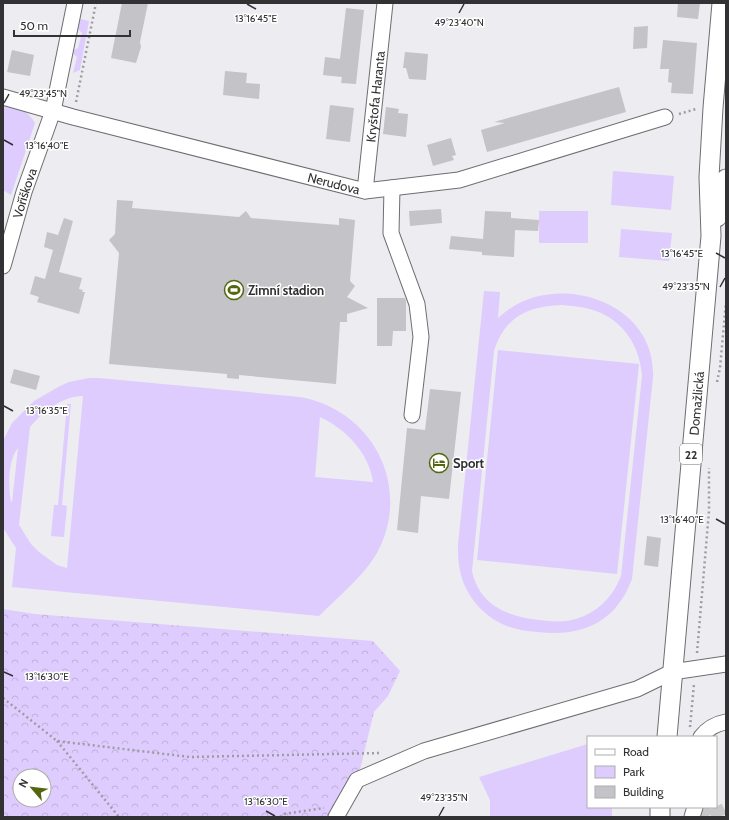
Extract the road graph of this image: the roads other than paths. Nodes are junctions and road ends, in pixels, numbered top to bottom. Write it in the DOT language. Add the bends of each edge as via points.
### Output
graph roads {
  1 [pos="75,3"];
  2 [pos="386,3"];
  3 [pos="722,3"];
  4 [pos="3,97"];
  5 [pos="53,111"];
  6 [pos="665,118"];
  7 [pos="726,179"];
  8 [pos="392,188"];
  9 [pos="365,191"];
  10 [pos="711,236"];
  11 [pos="3,266"];
  12 [pos="412,415"];
  13 [pos="726,664"];
  14 [pos="672,672"];
  15 [pos="724,726"];
  16 [pos="696,734"];
  17 [pos="667,736"];
  18 [pos="339,811"];
  1 -- 5 [label="street, Voříškova"];
  2 -- 9 [label="street, Kryštofa Haranta"];
  3 -- 10 [label="main road, Domažlická / 22" via="710,169"];
  4 -- 5 [label="street, Nerudova"];
  5 -- 9 [label="street, Nerudova"];
  5 -- 11 [label="street, Voříškova" via="24,192"];
  6 -- 8 [label="street, Nerudova" via="459,180"];
  7 -- 10 [label="main road, Domažlická / 22"];
  8 -- 9 [label="street, Nerudova"];
  8 -- 12 [label="street" via="391,233 417,304 421,337"];
  10 -- 14 [label="main road, Domažlická / 22"];
  13 -- 14 [label="street"];
  14 -- 17 [label="main road, Domažlická / 22"];
  14 -- 18 [label="street" via="637,689 424,751 357,780"];
  15 -- 16 [label="street" via="717,723"];
}
